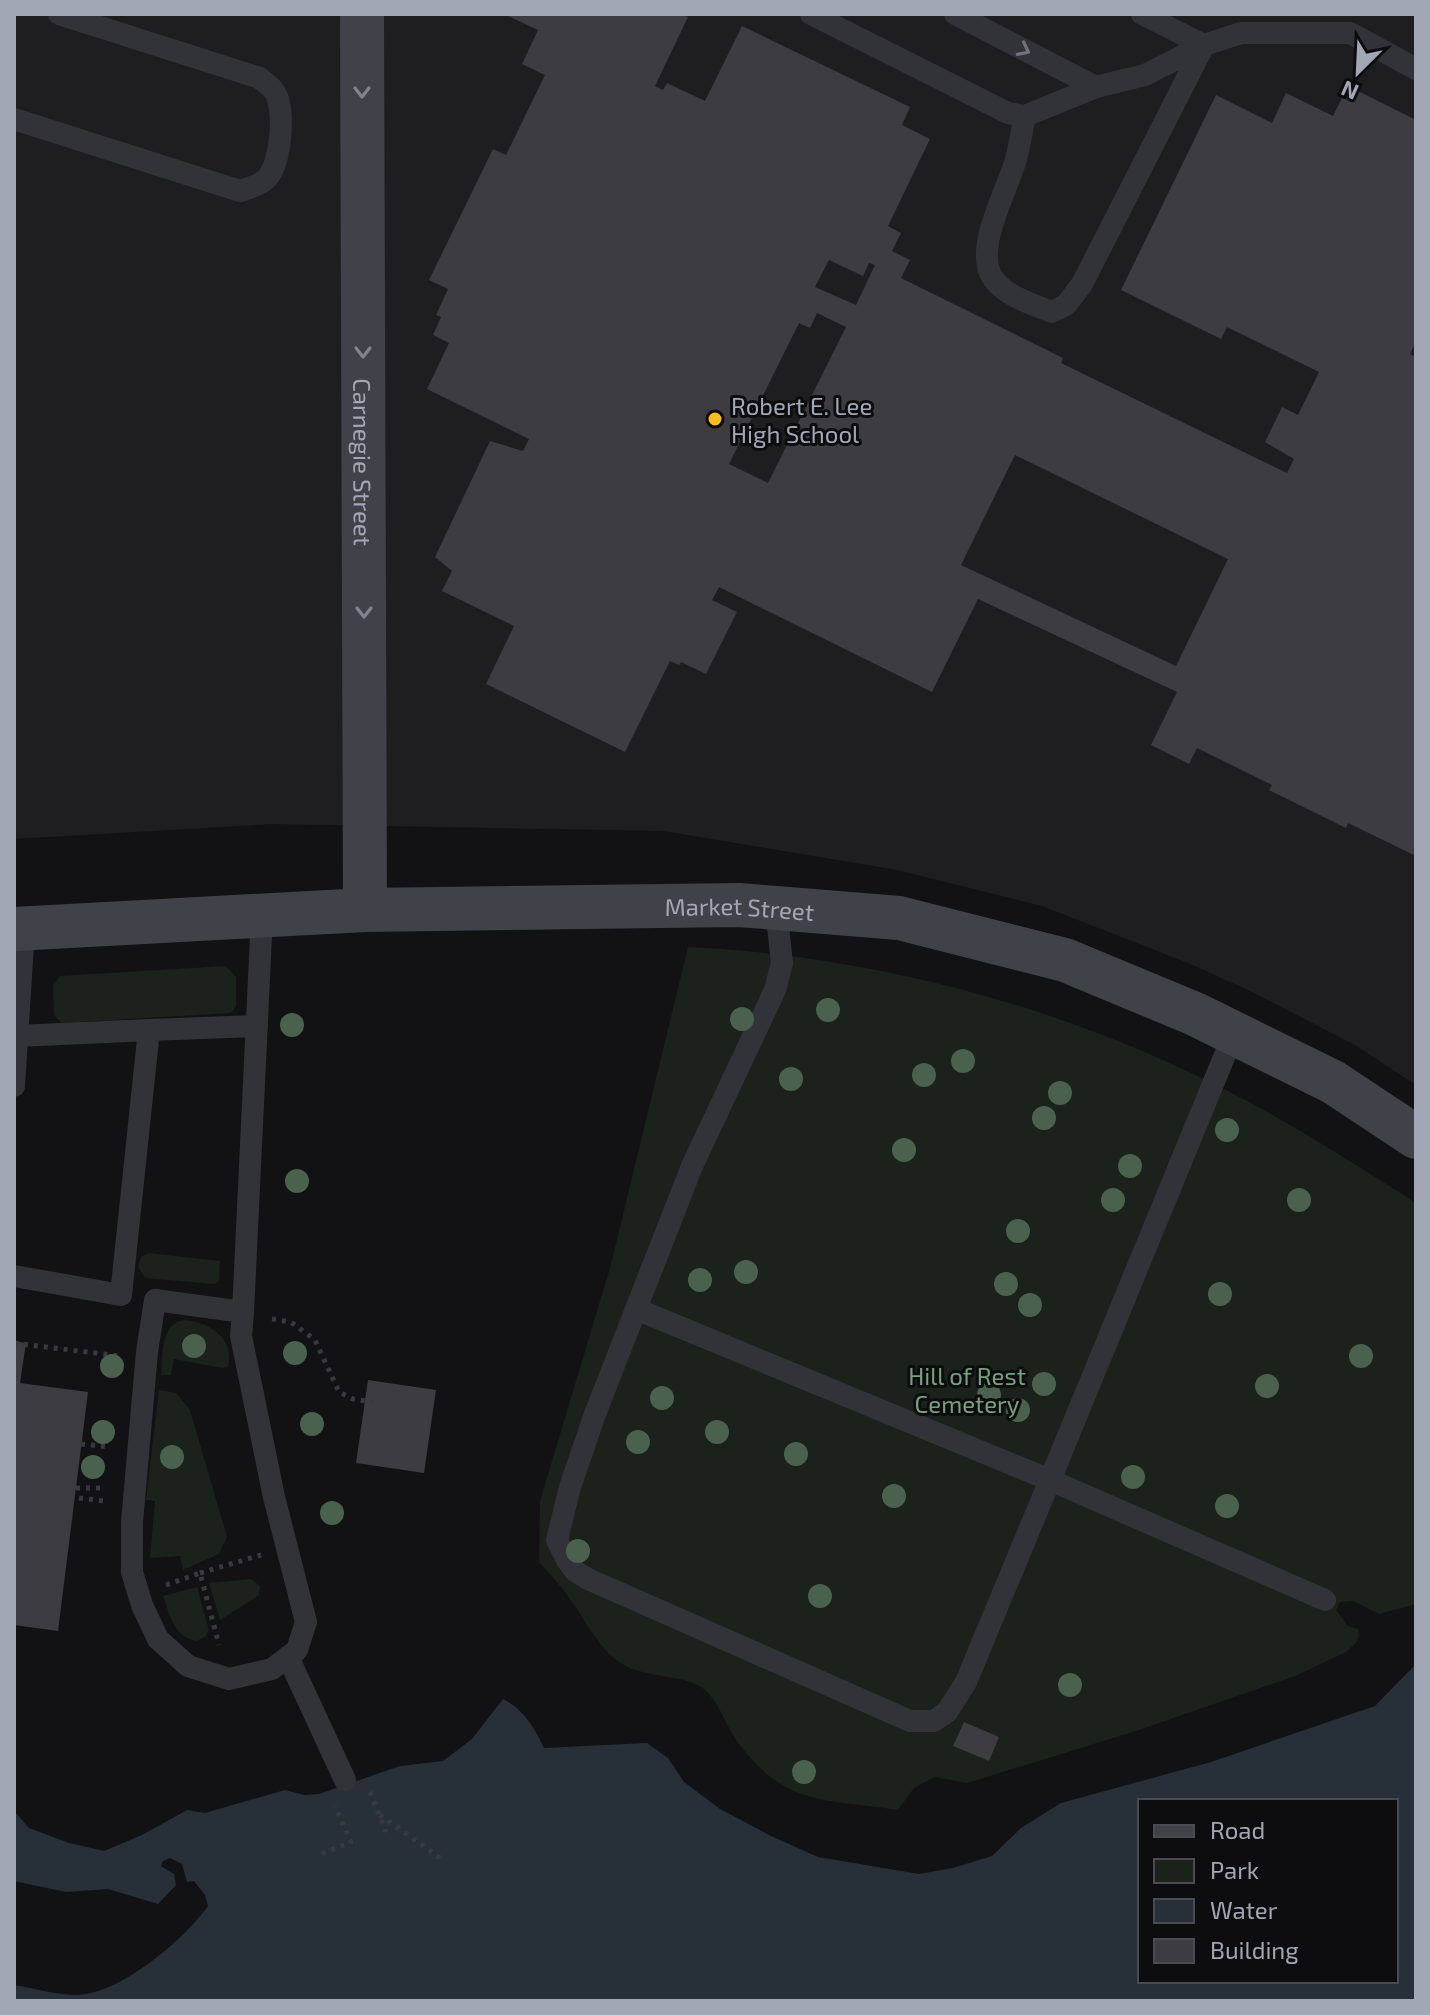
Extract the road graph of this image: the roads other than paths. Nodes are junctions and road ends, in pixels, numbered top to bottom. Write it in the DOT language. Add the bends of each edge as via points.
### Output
graph roads {
  1 [pos="59,14"];
  2 [pos="362,14"];
  3 [pos="811,14"];
  4 [pos="955,14"];
  5 [pos="1142,14"];
  6 [pos="1260,14"];
  7 [pos="1275,32"];
  8 [pos="1204,45"];
  9 [pos="1416,69"];
  10 [pos="1096,87"];
  11 [pos="1025,116"];
  12 [pos="14,119"];
  13 [pos="776,908"];
  14 [pos="365,910"];
  15 [pos="262,916"];
  16 [pos="19,929"];
  17 [pos="257,1026"];
  18 [pos="149,1030"];
  19 [pos="1234,1033"];
  20 [pos="17,1036"];
  21 [pos="14,1086"];
  22 [pos="1416,1137"];
  23 [pos="14,1276"];
  24 [pos="121,1295"];
  25 [pos="155,1300"];
  26 [pos="636,1309"];
  27 [pos="243,1315"];
  28 [pos="1050,1480"];
  29 [pos="1325,1600"];
  30 [pos="288,1657"];
  31 [pos="345,1780"];
  1 -- 12 [label="lane" via="260,78 275,92 280,116 275,164 266,180 240,191"];
  2 -- 14 [label="main road, Carnegie Street, one-way"];
  3 -- 11 [label="lane" via="1008,113"];
  4 -- 10 [label="lane, one-way"];
  5 -- 8 [label="lane"];
  6 -- 7 [label="lane"];
  7 -- 8 [label="lane" via="1241,33"];
  7 -- 9 [label="lane" via="1350,33"];
  8 -- 10 [label="lane" via="1145,75"];
  8 -- 11 [label="lane" via="1082,284 1066,305 1052,312 1006,291 990,274 987,253"];
  10 -- 11 [label="lane"];
  13 -- 14 [label="main road, Market Street"];
  13 -- 19 [label="main road, Market Street" via="899,918 1065,960"];
  13 -- 26 [label="lane" via="782,963 775,990 692,1166"];
  14 -- 15 [label="main road, Market Street"];
  15 -- 16 [label="main road, Market Street"];
  15 -- 17 [label="lane"];
  16 -- 20 [label="lane"];
  17 -- 18 [label="lane"];
  17 -- 27 [label="lane"];
  18 -- 20 [label="lane"];
  18 -- 24 [label="lane"];
  19 -- 22 [label="main road, Market Street" via="1333,1082"];
  19 -- 28 [label="lane"];
  20 -- 21 [label="lane"];
  23 -- 24 [label="lane"];
  24 -- 25 [label="lane"];
  25 -- 27 [label="lane"];
  25 -- 30 [label="lane" via="132,1522 132,1572 139,1595 158,1639 188,1666 229,1679 272,1669"];
  26 -- 28 [label="lane"];
  26 -- 28 [label="lane" via="570,1487 557,1540 567,1560 575,1571 604,1587 910,1721 941,1717 966,1682"];
  27 -- 30 [label="lane" via="245,1358 306,1622 297,1650"];
  28 -- 29 [label="lane"];
  30 -- 31 [label="lane"];
}
